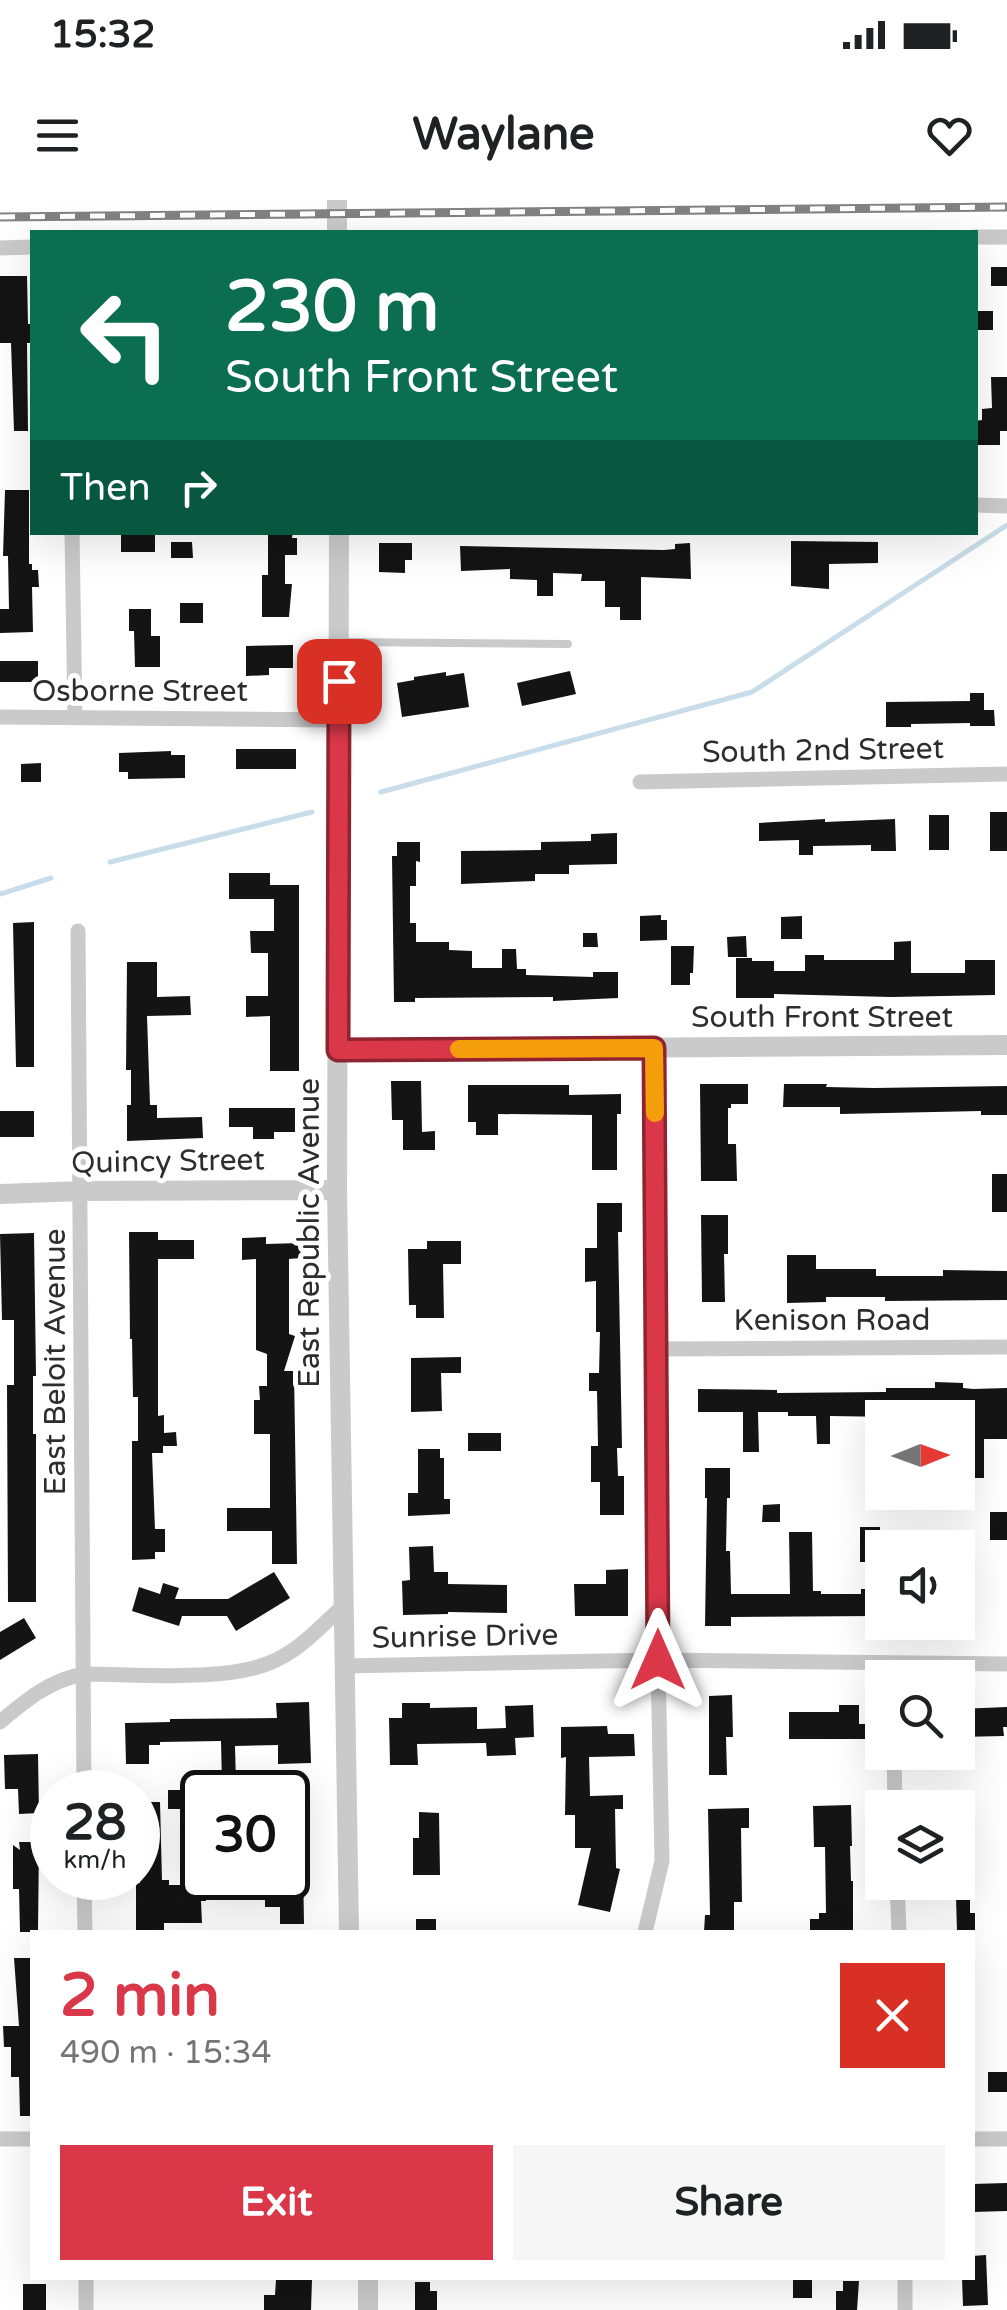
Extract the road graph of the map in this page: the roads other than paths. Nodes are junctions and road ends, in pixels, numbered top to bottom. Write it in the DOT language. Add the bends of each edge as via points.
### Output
graph roads {
  1 [pos="336,200"];
  2 [pos="337,230"];
  3 [pos="978,237"];
  4 [pos="1007,238"];
  5 [pos="30,247"];
  6 [pos="0,248"];
  7 [pos="978,505"];
  8 [pos="1007,506"];
  9 [pos="72,535"];
  10 [pos="339,535"];
  11 [pos="339,642"];
  12 [pos="568,644"];
  13 [pos="74,717"];
  14 [pos="0,718"];
  15 [pos="338,720"];
  16 [pos="1007,774"];
  17 [pos="640,782"];
  18 [pos="78,931"];
  19 [pos="1007,1045"];
  20 [pos="654,1048"];
  21 [pos="338,1050"];
  22 [pos="337,1190"];
  23 [pos="82,1191"];
  24 [pos="0,1194"];
  25 [pos="1007,1347"];
  26 [pos="657,1349"];
  27 [pos="342,1606"];
  28 [pos="658,1660"];
  29 [pos="1007,1664"];
  30 [pos="343,1666"];
  31 [pos="975,1666"];
  32 [pos="865,1670"];
  33 [pos="84,1674"];
  34 [pos="0,1722"];
  35 [pos="84,1770"];
  36 [pos="84,1900"];
  37 [pos="897,1900"];
  38 [pos="85,1930"];
  39 [pos="348,1930"];
  40 [pos="645,1930"];
  41 [pos="898,1930"];
  42 [pos="0,2139"];
  43 [pos="30,2139"];
  44 [pos="1007,2139"];
  45 [pos="975,2140"];
  46 [pos="86,2280"];
  47 [pos="368,2280"];
  48 [pos="905,2280"];
  49 [pos="86,2310"];
  50 [pos="368,2310"];
  51 [pos="906,2310"];
  1 -- 2 [label="street"];
  3 -- 4 [label="street"];
  5 -- 6 [label="street"];
  7 -- 8 [label="street"];
  9 -- 13 [label="street"];
  10 -- 11 [label="street, East Republic Avenue"];
  11 -- 12 [label="lane"];
  11 -- 15 [label="street, East Republic Avenue"];
  13 -- 14 [label="street, Osborne Street"];
  13 -- 15 [label="street, Osborne Street"];
  15 -- 21 [label="street, East Republic Avenue"];
  16 -- 17 [label="street, South 2nd Street"];
  18 -- 23 [label="street, East Beloit Avenue"];
  19 -- 20 [label="street, South Front Street"];
  20 -- 21 [label="street, South Front Street"];
  20 -- 26 [label="street"];
  21 -- 22 [label="street, East Republic Avenue"];
  22 -- 23 [label="street, Quincy Street"];
  22 -- 27 [label="street, East Republic Avenue"];
  23 -- 24 [label="street, Quincy Street"];
  23 -- 33 [label="street, East Beloit Avenue"];
  25 -- 26 [label="street, Kenison Road"];
  26 -- 28 [label="street"];
  27 -- 30 [label="street, East Republic Avenue"];
  27 -- 33 [label="street, Sunrise Drive" via="276,1661 244,1670"];
  28 -- 30 [label="street, Sunrise Drive"];
  28 -- 32 [label="street, Sunrise Drive"];
  28 -- 40 [label="street" via="662,1861"];
  29 -- 31 [label="street, Sunrise Drive"];
  30 -- 39 [label="street, East Republic Avenue"];
  33 -- 34 [label="street, Sunrise Drive" via="62,1678"];
  33 -- 35 [label="street, East Beloit Avenue"];
  36 -- 38 [label="street"];
  37 -- 41 [label="street"];
  42 -- 43 [label="street"];
  44 -- 45 [label="street"];
  46 -- 49 [label="street"];
  47 -- 50 [label="street"];
  48 -- 51 [label="street"];
}
